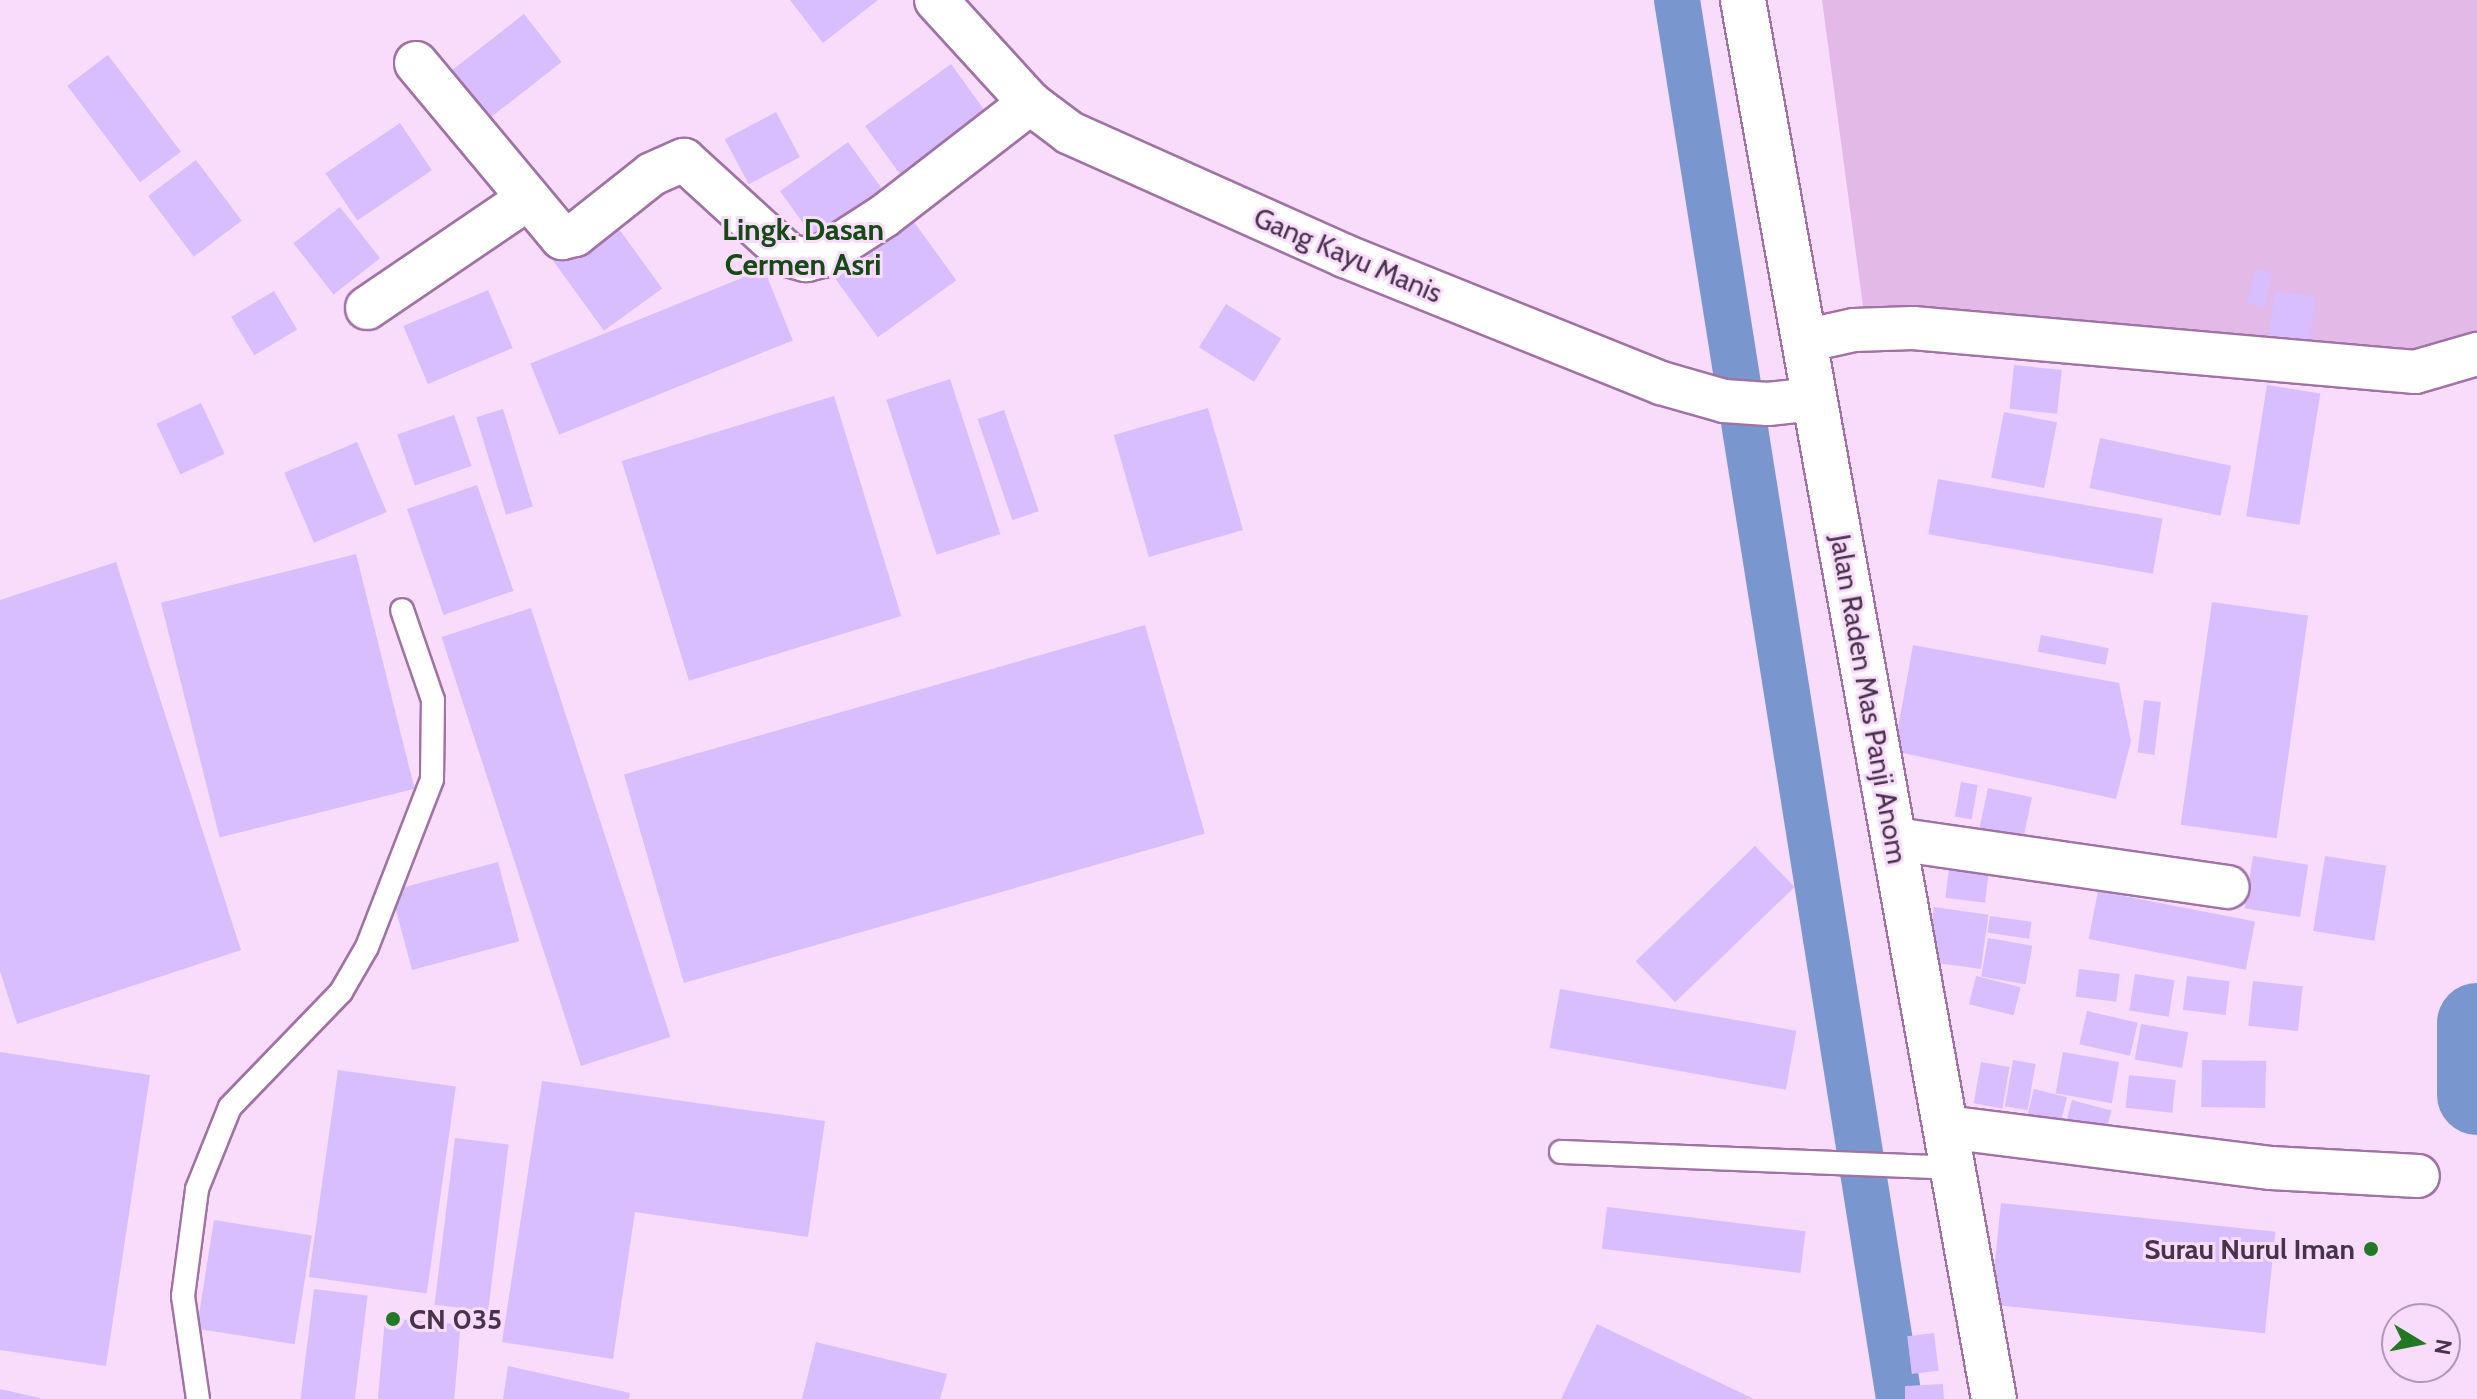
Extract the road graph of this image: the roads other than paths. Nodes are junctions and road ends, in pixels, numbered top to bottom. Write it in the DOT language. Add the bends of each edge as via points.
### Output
graph roads {
  1 [pos="936,0"];
  2 [pos="1743,0"];
  3 [pos="416,63"];
  4 [pos="1030,103"];
  5 [pos="526,200"];
  6 [pos="367,308"];
  7 [pos="1804,341"];
  8 [pos="2477,354"];
  9 [pos="1814,399"];
  10 [pos="402,610"];
  11 [pos="1895,839"];
  12 [pos="2228,887"];
  13 [pos="1561,1152"];
  14 [pos="1937,1153"];
  15 [pos="2418,1176"];
  16 [pos="198,1399"];
  17 [pos="1994,1399"];
  1 -- 4 [label="street, Gang Kayu Manis"];
  2 -- 7 [label="street, Jalan Raden Mas Panji Anom"];
  3 -- 5 [label="street"];
  4 -- 5 [label="street" via="884,216 822,256 806,260 788,255 684,160 652,174 568,237 554,232"];
  4 -- 9 [label="street, Gang Kayu Manis" via="1070,133 1345,256 1661,383 1724,401"];
  5 -- 6 [label="street"];
  7 -- 8 [label="street" via="1854,330 1913,328 2415,372"];
  7 -- 9 [label="street, Jalan Raden Mas Panji Anom"];
  9 -- 11 [label="street, Jalan Raden Mas Panji Anom"];
  10 -- 16 [label="lane" via="433,700 432,779 354,970 341,992 230,1107 197,1189 183,1296"];
  11 -- 12 [label="street"];
  11 -- 14 [label="street, Jalan Raden Mas Panji Anom"];
  13 -- 14 [label="lane" via="1835,1165"];
  14 -- 15 [label="street"];
  14 -- 17 [label="street, Jalan Raden Mas Panji Anom"];
}
